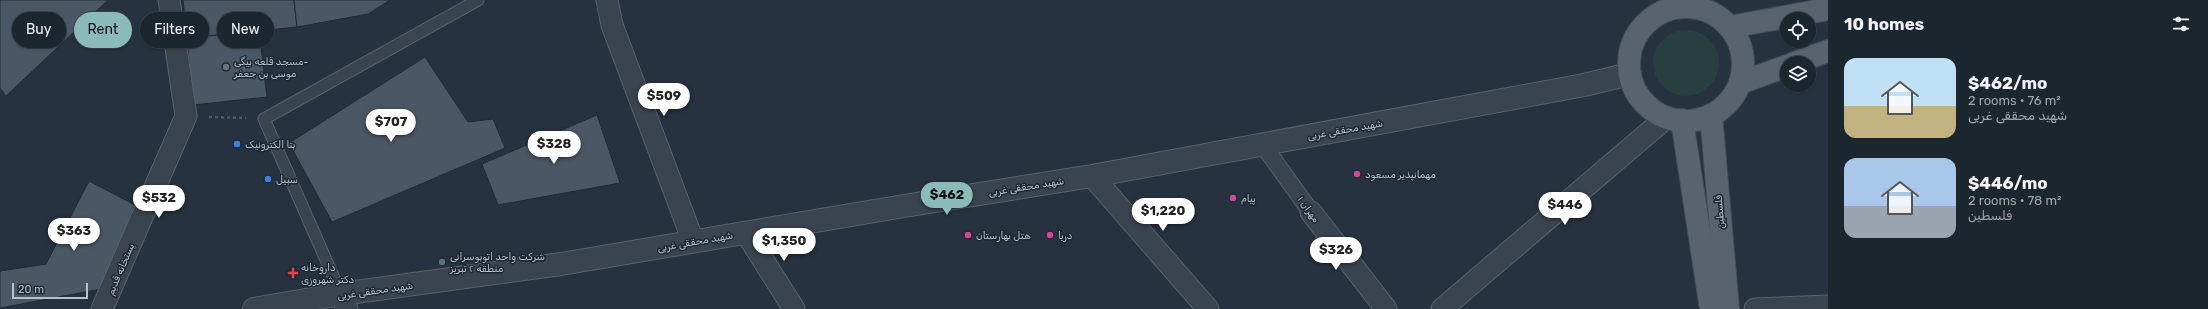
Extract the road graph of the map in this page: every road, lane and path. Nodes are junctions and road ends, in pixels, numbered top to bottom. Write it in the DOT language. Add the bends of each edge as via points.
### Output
graph roads {
  1 [pos="169,0"];
  2 [pos="478,0"];
  3 [pos="607,0"];
  4 [pos="1661,6"];
  5 [pos="1828,10"];
  6 [pos="1721,15"];
  7 [pos="1828,51"];
  8 [pos="1814,56"];
  9 [pos="1780,69"];
  10 [pos="1630,74"];
  11 [pos="1740,83"];
  12 [pos="1711,115"];
  13 [pos="186,116"];
  14 [pos="264,119"];
  15 [pos="1674,119"];
  16 [pos="1263,145"];
  17 [pos="1092,176"];
  18 [pos="1311,212"];
  19 [pos="746,233"];
  20 [pos="693,241"];
  21 [pos="344,302"];
  22 [pos="1828,306"];
  23 [pos="102,309"];
  24 [pos="254,309"];
  25 [pos="794,309"];
  26 [pos="1208,309"];
  27 [pos="1386,309"];
  28 [pos="1442,309"];
  29 [pos="1710,309"];
  30 [pos="1728,309"];
  31 [pos="1755,309"];
  1 -- 13 [label="street"];
  2 -- 14 [label="lane"];
  3 -- 20 [label="street" via="612,25"];
  4 -- 6 [label="main road" via="1691,7"];
  4 -- 10 [label="main road" via="1633,45"];
  5 -- 6 [label="main road"];
  6 -- 11 [label="main road" via="1738,39 1743,68"];
  7 -- 8 [label="main road"];
  9 -- 11 [label="main road"];
  10 -- 15 [label="main road" via="1643,101 1654,110"];
  10 -- 16 [label="street, شهید محققی غربی" via="1584,85"];
  11 -- 12 [label="main road" via="1733,96"];
  12 -- 15 [label="main road" via="1697,120"];
  12 -- 30 [label="main road, فلسطین"];
  13 -- 14 [label="path"];
  13 -- 23 [label="street, پستخانه قدیم"];
  14 -- 21 [label="lane"];
  15 -- 28 [label="street"];
  15 -- 29 [label="main road"];
  16 -- 17 [label="street, شهید محققی غربی"];
  16 -- 18 [label="street, مهران ۱"];
  17 -- 19 [label="street, شهید محققی غربی"];
  17 -- 26 [label="street"];
  18 -- 27 [label="street, مهران ۱"];
  19 -- 20 [label="street, شهید محققی غربی"];
  19 -- 25 [label="street"];
  20 -- 21 [label="street, شهید محققی غربی"];
  21 -- 24 [label="street, شهید محققی غربی"];
  22 -- 31 [label="street"];
}
